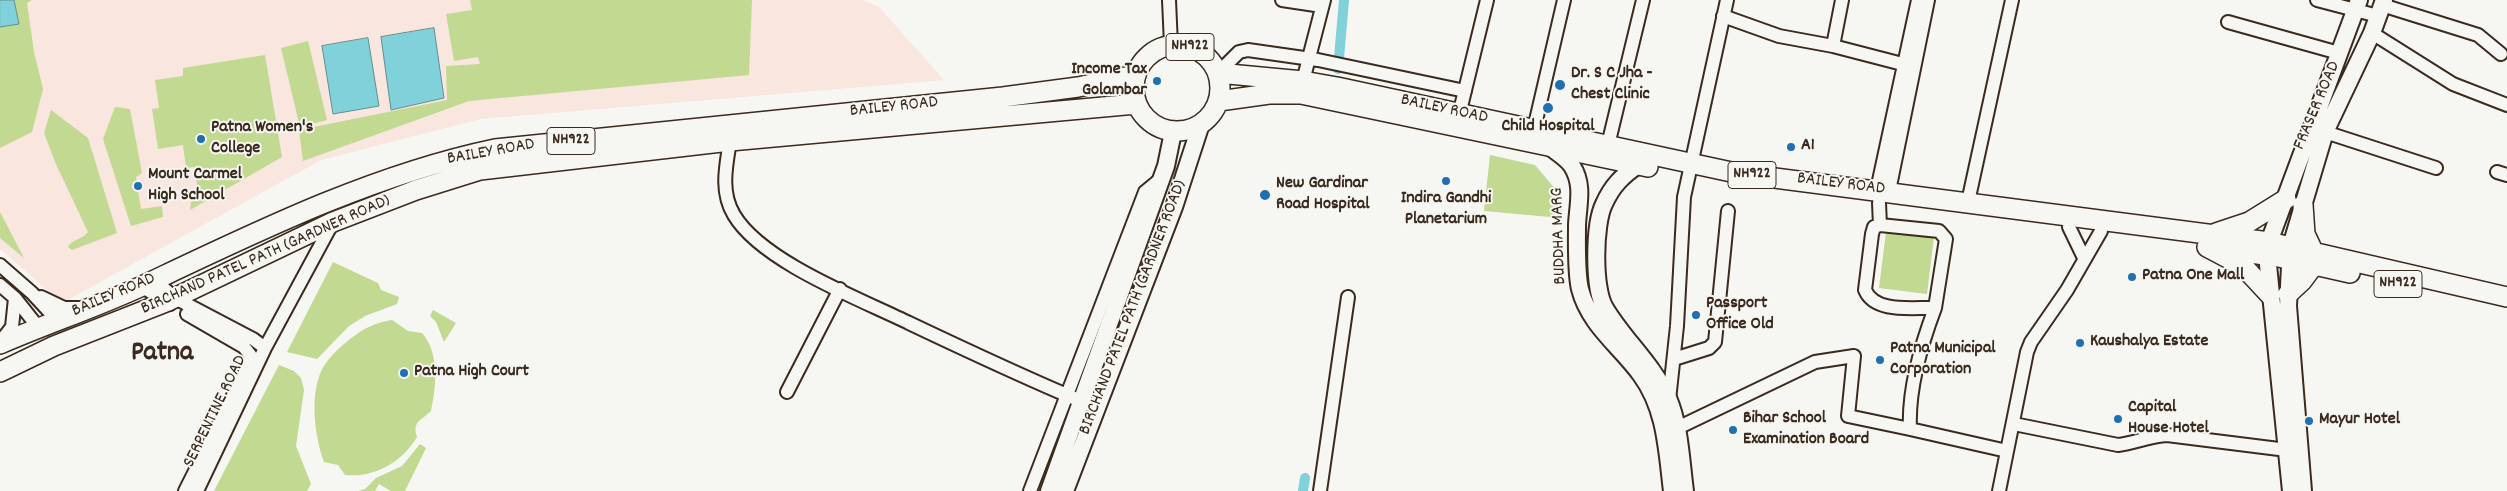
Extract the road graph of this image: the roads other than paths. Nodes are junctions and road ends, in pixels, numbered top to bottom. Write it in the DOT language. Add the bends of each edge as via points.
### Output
graph roads {
  1 [pos="1169,0"];
  2 [pos="1282,0"];
  3 [pos="1487,0"];
  4 [pos="1564,0"];
  5 [pos="1643,0"];
  6 [pos="1842,0"];
  7 [pos="1918,0"];
  8 [pos="1928,0"];
  9 [pos="2012,0"];
  10 [pos="2317,0"];
  11 [pos="1724,1"];
  12 [pos="1323,3"];
  13 [pos="2357,5"];
  14 [pos="2381,7"];
  15 [pos="1723,16"];
  16 [pos="2228,22"];
  17 [pos="2372,33"];
  18 [pos="1171,45"];
  19 [pos="1833,46"];
  20 [pos="2339,53"];
  21 [pos="2501,54"];
  22 [pos="1314,59"];
  23 [pos="1909,66"];
  24 [pos="1218,72"];
  25 [pos="1135,75"];
  26 [pos="1303,81"];
  27 [pos="1465,91"];
  28 [pos="1219,101"];
  29 [pos="1136,104"];
  30 [pos="2507,105"];
  31 [pos="1457,120"];
  32 [pos="1201,124"];
  33 [pos="1534,129"];
  34 [pos="1173,132"];
  35 [pos="2325,132"];
  36 [pos="730,141"];
  37 [pos="1608,145"];
  38 [pos="1549,146"];
  39 [pos="1638,165"];
  40 [pos="2436,168"];
  41 [pos="1689,170"];
  42 [pos="1882,195"];
  43 [pos="1968,202"];
  44 [pos="2294,202"];
  45 [pos="1728,211"];
  46 [pos="333,222"];
  47 [pos="1880,225"];
  48 [pos="2069,227"];
  49 [pos="2100,231"];
  50 [pos="2206,241"];
  51 [pos="2268,248"];
  52 [pos="2290,253"];
  53 [pos="2084,258"];
  54 [pos="2313,258"];
  55 [pos="0,265"];
  56 [pos="147,283"];
  57 [pos="0,285"];
  58 [pos="840,289"];
  59 [pos="32,293"];
  60 [pos="2288,294"];
  61 [pos="2270,295"];
  62 [pos="1348,297"];
  63 [pos="2507,297"];
  64 [pos="14,298"];
  65 [pos="171,300"];
  66 [pos="90,308"];
  67 [pos="1935,308"];
  68 [pos="2507,308"];
  69 [pos="57,320"];
  70 [pos="38,327"];
  71 [pos="0,343"];
  72 [pos="265,348"];
  73 [pos="1674,359"];
  74 [pos="0,372"];
  75 [pos="788,392"];
  76 [pos="1669,400"];
  77 [pos="1082,402"];
  78 [pos="2014,424"];
  79 [pos="1910,429"];
  80 [pos="1670,432"];
  81 [pos="2287,450"];
  82 [pos="2007,451"];
  83 [pos="186,491"];
  84 [pos="197,491"];
  85 [pos="1030,491"];
  86 [pos="1049,491"];
  87 [pos="1065,491"];
  88 [pos="1320,491"];
  89 [pos="1672,491"];
  90 [pos="1685,491"];
  91 [pos="1999,491"];
  92 [pos="2291,491"];
  93 [pos="2303,491"];
  1 -- 18 [label="street"];
  2 -- 12 [label="street"];
  3 -- 27 [label="street"];
  4 -- 33 [label="street"];
  5 -- 37 [label="street"];
  6 -- 19 [label="street"];
  7 -- 23 [label="street"];
  8 -- 23 [label="street"];
  9 -- 43 [label="street"];
  10 -- 13 [label="street"];
  11 -- 15 [label="street"];
  12 -- 22 [label="street"];
  13 -- 14 [label="street"];
  13 -- 20 [label="main road, FRASER ROAD"];
  14 -- 17 [label="main road, FRASER ROAD"];
  14 -- 21 [label="street" via="2478,35"];
  15 -- 19 [label="street" via="1779,36"];
  15 -- 41 [label="street"];
  16 -- 20 [label="street"];
  17 -- 30 [label="street" via="2453,84"];
  17 -- 35 [label="main road, FRASER ROAD"];
  18 -- 24 [label="highway, NH922" via="1199,51 1207,56"];
  18 -- 25 [label="highway, NH922" via="1161,47 1145,58"];
  19 -- 23 [label="street"];
  20 -- 44 [label="main road, FRASER ROAD"];
  22 -- 24 [label="street" via="1248,50 1240,52"];
  22 -- 26 [label="street"];
  22 -- 27 [label="street"];
  23 -- 42 [label="street"];
  24 -- 26 [label="highway, BAILEY ROAD / NH922"];
  24 -- 28 [label="highway, NH922"];
  25 -- 29 [label="highway"];
  25 -- 56 [label="highway, BAILEY ROAD / NH922" via="1086,86 1003,97 495,149 412,171 308,210"];
  26 -- 31 [label="highway, BAILEY ROAD / NH922"];
  27 -- 31 [label="street"];
  28 -- 31 [label="highway, BAILEY ROAD / NH922" via="1270,94 1301,94"];
  28 -- 32 [label="highway"];
  29 -- 34 [label="highway" via="1155,126"];
  29 -- 36 [label="highway, BIRCHAND PATEL PATH (GARDNER ROAD) / NH922"];
  31 -- 33 [label="highway, BAILEY ROAD / NH922"];
  31 -- 38 [label="highway, BAILEY ROAD / NH922"];
  32 -- 34 [label="highway"];
  32 -- 77 [label="main road, BIRCHAND PATEL PATH (GARDNER ROAD)" via="1174,207"];
  33 -- 37 [label="highway, BAILEY ROAD / NH922"];
  34 -- 77 [label="main road, BIRCHAND PATEL PATH (GARDNER ROAD)" via="1162,178"];
  35 -- 40 [label="street"];
  35 -- 44 [label="main road, FRASER ROAD"];
  36 -- 46 [label="highway, BIRCHAND PATEL PATH (GARDNER ROAD) / NH922" via="480,170"];
  36 -- 58 [label="street" via="724,179 726,196 734,215 766,248"];
  37 -- 41 [label="highway, BAILEY ROAD / NH922"];
  38 -- 39 [label="highway, BAILEY ROAD / NH922"];
  38 -- 80 [label="main road, BUDDHA MARG" via="1571,165 1578,178 1581,192 1577,223 1580,289 1590,314 1642,375"];
  39 -- 41 [label="highway, BAILEY ROAD / NH922"];
  39 -- 76 [label="main road, BUDDHA MARG" via="1621,177 1603,206 1596,265 1597,286 1604,306 1653,370"];
  41 -- 42 [label="highway, BAILEY ROAD / NH922" via="1736,173"];
  41 -- 73 [label="street" via="1684,197"];
  42 -- 43 [label="highway, BAILEY ROAD / NH922"];
  42 -- 47 [label="street"];
  42 -- 48 [label="highway, BAILEY ROAD / NH922"];
  43 -- 50 [label="highway, BAILEY ROAD / NH922"];
  44 -- 50 [label="highway"];
  44 -- 51 [label="main road, FRASER ROAD"];
  44 -- 52 [label="main road, FRASER ROAD"];
  44 -- 54 [label="highway"];
  45 -- 73 [label="street" via="1716,342 1709,348"];
  46 -- 65 [label="highway, BIRCHAND PATEL PATH (GARDNER ROAD) / NH922"];
  46 -- 72 [label="street, SERPENTINE ROAD"];
  47 -- 67 [label="street" via="1943,234 1946,239"];
  47 -- 67 [label="street" via="1874,227 1872,234 1865,290 1868,297 1873,303 1882,305"];
  48 -- 49 [label="highway, BAILEY ROAD / NH922"];
  48 -- 53 [label="street"];
  49 -- 50 [label="highway, BAILEY ROAD / NH922"];
  49 -- 53 [label="street"];
  50 -- 51 [label="highway, BAILEY ROAD / NH922"];
  50 -- 61 [label="highway" via="2243,266"];
  51 -- 52 [label="highway, BAILEY ROAD / NH922"];
  51 -- 61 [label="main road"];
  52 -- 54 [label="highway, NH922"];
  52 -- 60 [label="main road, FRASER ROAD"];
  53 -- 78 [label="street" via="2029,347"];
  54 -- 60 [label="highway" via="2302,281"];
  54 -- 63 [label="highway, NH922"];
  54 -- 68 [label="highway, NH922"];
  55 -- 59 [label="street"];
  56 -- 65 [label="street"];
  56 -- 66 [label="highway, BAILEY ROAD / NH922"];
  57 -- 64 [label="street"];
  58 -- 75 [label="street"];
  58 -- 77 [label="street"];
  59 -- 66 [label="street" via="64,308"];
  59 -- 69 [label="street"];
  60 -- 93 [label="main road, FRASER ROAD"];
  61 -- 81 [label="main road"];
  62 -- 88 [label="street"];
  64 -- 70 [label="street"];
  64 -- 71 [label="street" via="12,327"];
  65 -- 72 [label="street, SERPENTINE ROAD" via="253,339"];
  65 -- 74 [label="highway, BIRCHAND PATEL PATH (GARDNER ROAD) / NH922" via="54,346"];
  65 -- 83 [label="street" via="244,347 251,356"];
  66 -- 69 [label="highway, BAILEY ROAD / NH922"];
  67 -- 79 [label="street" via="1918,366"];
  69 -- 70 [label="highway, BAILEY ROAD / NH922"];
  70 -- 71 [label="highway, BAILEY ROAD / NH922"];
  72 -- 84 [label="street, SERPENTINE ROAD"];
  73 -- 76 [label="street"];
  76 -- 80 [label="main road, BUDDHA MARG"];
  77 -- 85 [label="street"];
  77 -- 86 [label="main road, BIRCHAND PATEL PATH (GARDNER ROAD)"];
  77 -- 87 [label="main road, BIRCHAND PATEL PATH (GARDNER ROAD)"];
  78 -- 81 [label="street" via="2118,445 2167,435"];
  78 -- 82 [label="street"];
  79 -- 80 [label="street" via="1848,416 1854,356 1815,362"];
  79 -- 82 [label="street"];
  80 -- 89 [label="main road, BUDDHA MARG"];
  80 -- 90 [label="main road, BUDDHA MARG"];
  81 -- 92 [label="main road"];
  82 -- 91 [label="street"];
}
